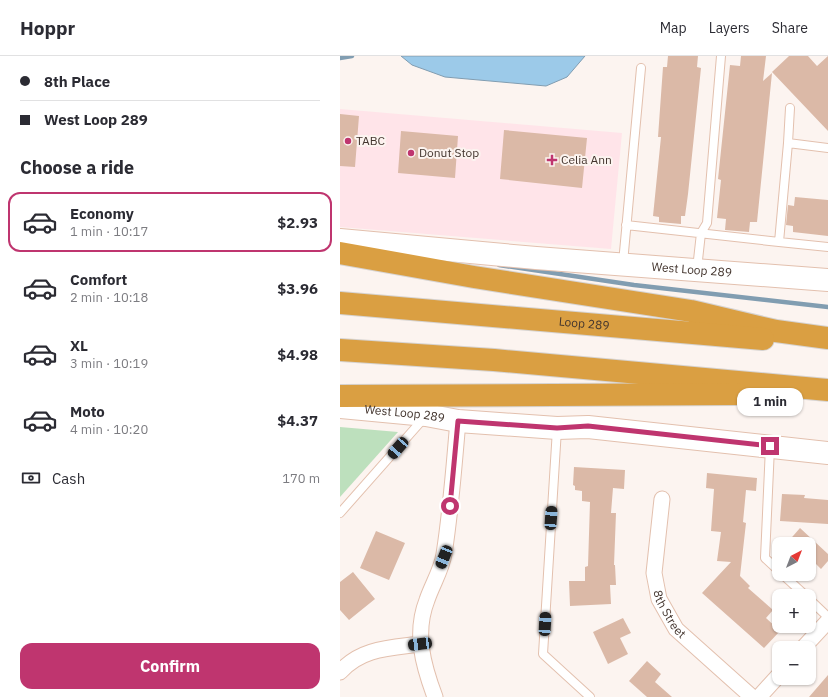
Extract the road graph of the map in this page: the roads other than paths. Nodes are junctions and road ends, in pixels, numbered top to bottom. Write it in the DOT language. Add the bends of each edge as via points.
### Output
graph roads {
  1 [pos="721,56"];
  2 [pos="641,68"];
  3 [pos="790,108"];
  4 [pos="788,143"];
  5 [pos="828,148"];
  6 [pos="626,225"];
  7 [pos="701,233"];
  8 [pos="340,240"];
  9 [pos="778,242"];
  10 [pos="828,247"];
  11 [pos="340,253"];
  12 [pos="623,263"];
  13 [pos="697,269"];
  14 [pos="828,280"];
  15 [pos="340,303"];
  16 [pos="828,338"];
  17 [pos="828,345"];
  18 [pos="340,350"];
  19 [pos="828,390"];
  20 [pos="828,393"];
  21 [pos="340,396"];
  22 [pos="340,407"];
  23 [pos="426,415"];
  24 [pos="458,421"];
  25 [pos="557,428"];
  26 [pos="770,446"];
  27 [pos="828,453"];
  28 [pos="662,499"];
  29 [pos="340,513"];
  30 [pos="772,564"];
  31 [pos="790,581"];
  32 [pos="798,589"];
  33 [pos="816,606"];
  34 [pos="828,617"];
  35 [pos="828,621"];
  36 [pos="809,641"];
  37 [pos="420,644"];
  38 [pos="340,672"];
  39 [pos="772,683"];
  40 [pos="435,697"];
  41 [pos="590,697"];
  42 [pos="752,697"];
  43 [pos="759,697"];
  1 -- 7 [label="lane" via="707,223"];
  2 -- 6 [label="lane"];
  3 -- 4 [label="lane"];
  4 -- 5 [label="lane"];
  4 -- 9 [label="lane"];
  6 -- 7 [label="lane"];
  6 -- 12 [label="lane"];
  7 -- 9 [label="lane"];
  7 -- 13 [label="lane"];
  8 -- 12 [label="main road, West Loop 289" via="536,258"];
  9 -- 10 [label="lane"];
  11 -- 16 [label="highway" via="691,311 776,331"];
  12 -- 13 [label="main road, West Loop 289"];
  13 -- 14 [label="main road, West Loop 289"];
  15 -- 17 [label="highway, Loop 289"];
  18 -- 19 [label="highway" via="494,360"];
  20 -- 21 [label="highway"];
  22 -- 23 [label="main road, West Loop 289"];
  23 -- 24 [label="main road, West Loop 289"];
  23 -- 29 [label="lane"];
  24 -- 25 [label="main road, West Loop 289"];
  24 -- 37 [label="street" via="444,557 426,601 421,622"];
  25 -- 26 [label="main road, West Loop 289" via="588,426"];
  25 -- 41 [label="lane" via="543,654"];
  26 -- 27 [label="main road, West Loop 289"];
  26 -- 30 [label="lane" via="765,558"];
  28 -- 42 [label="street, 8th Street" via="654,573 659,599 676,629"];
  31 -- 32 [label="lane"];
  33 -- 34 [label="lane"];
  35 -- 36 [label="street"];
  37 -- 38 [label="street" via="372,650 346,665"];
  37 -- 40 [label="street" via="426,674"];
  39 -- 43 [label="street"];
}
